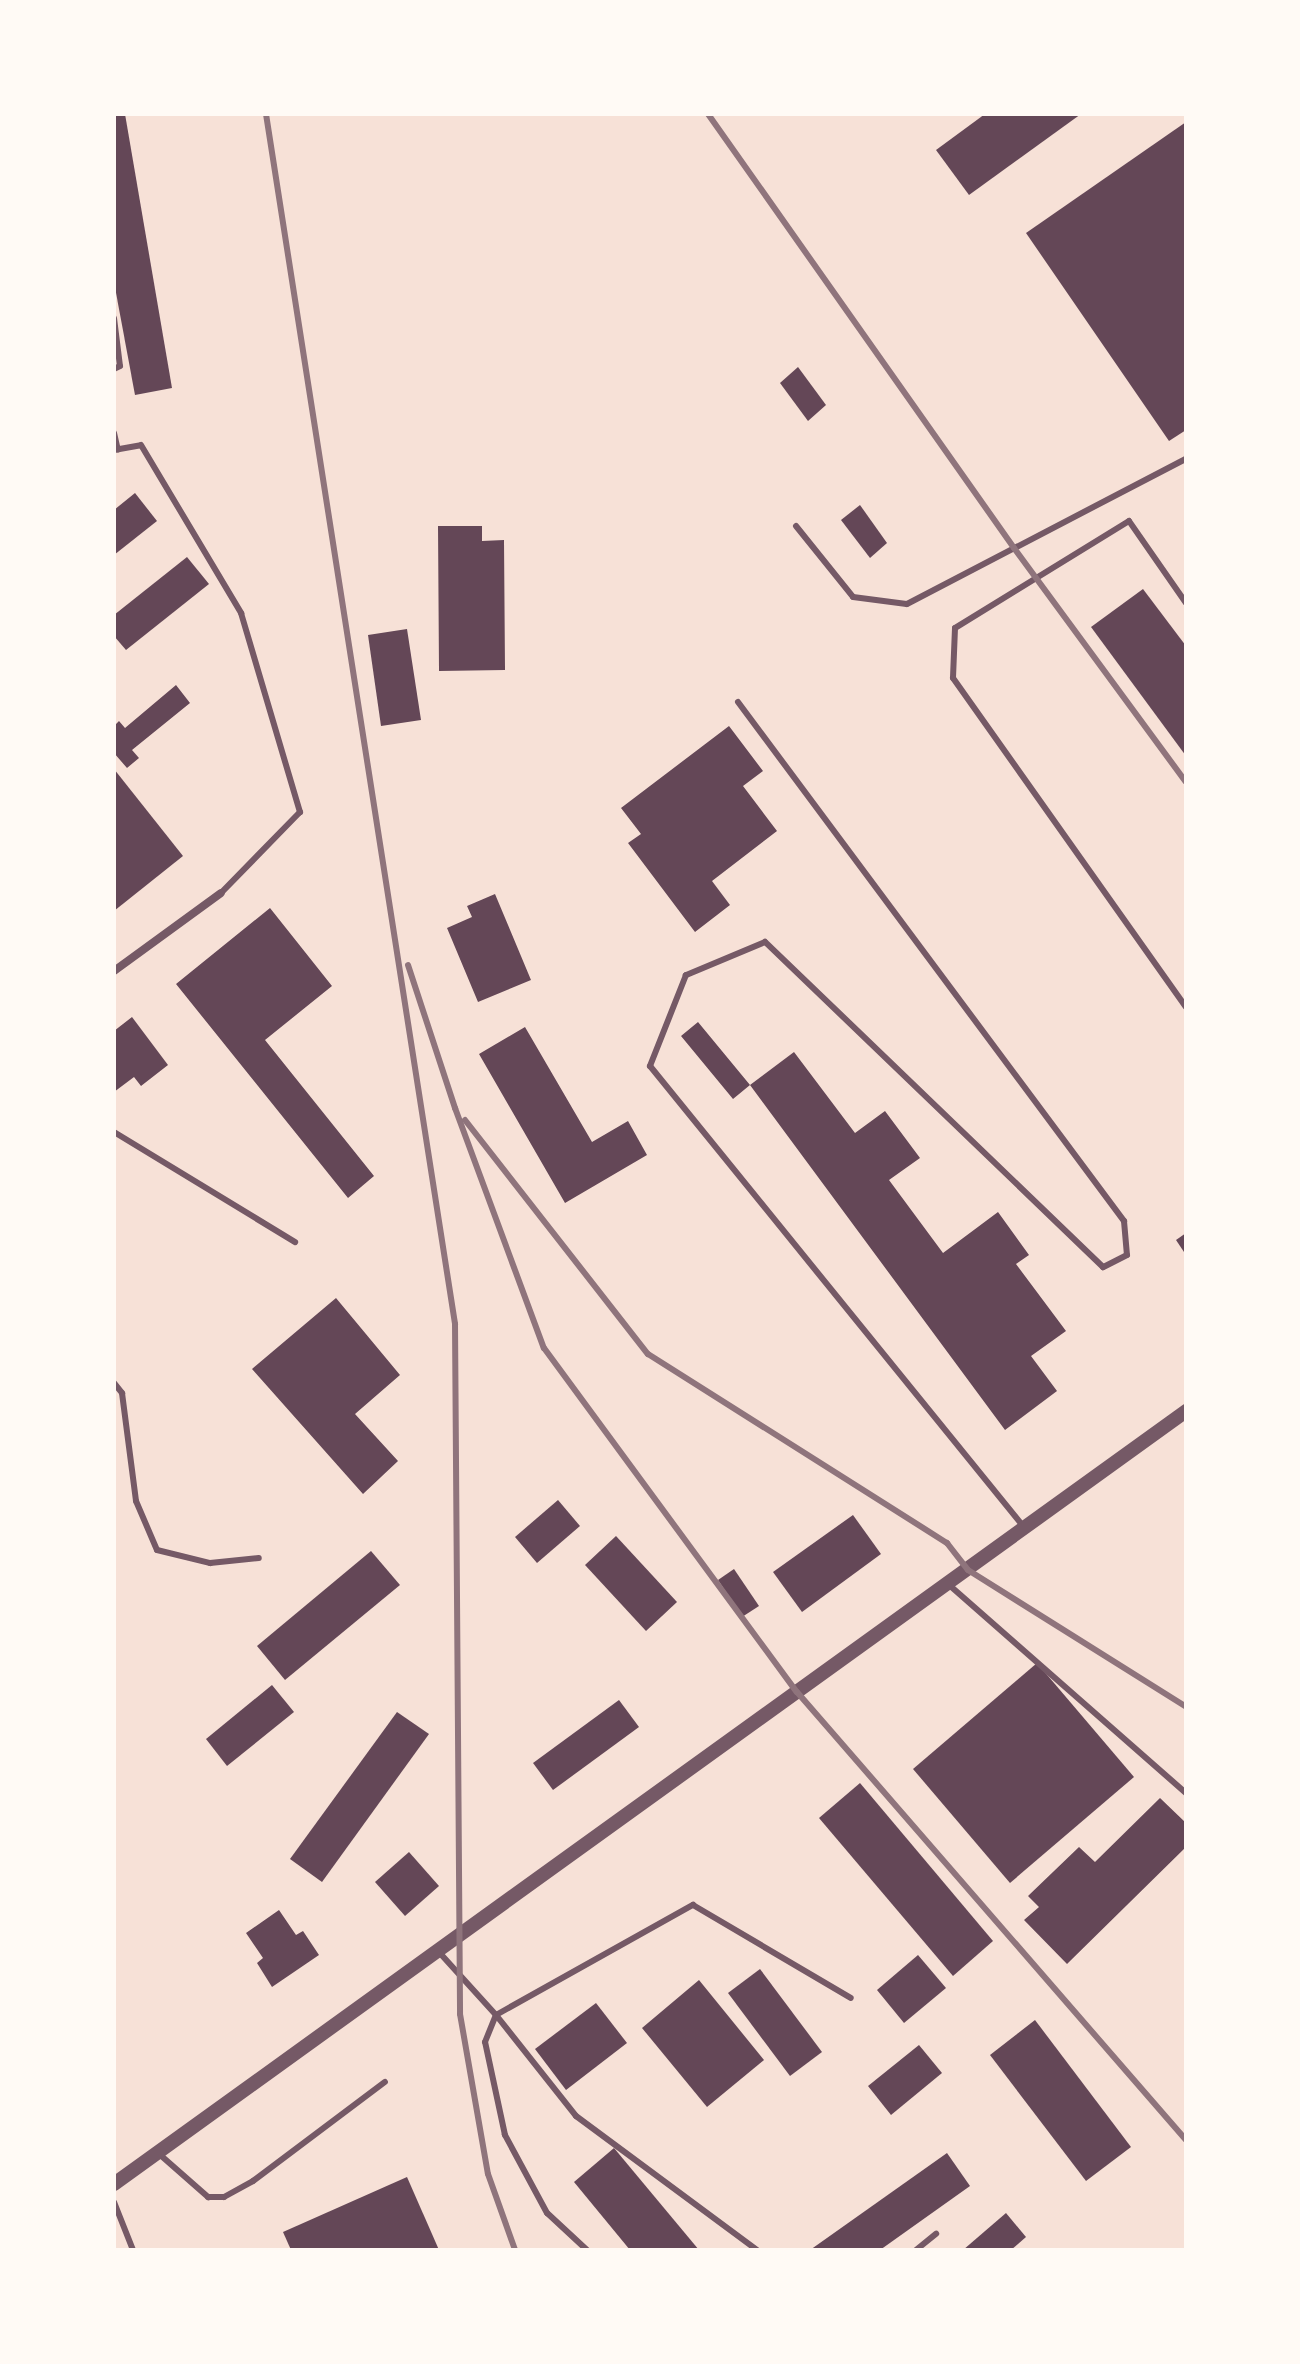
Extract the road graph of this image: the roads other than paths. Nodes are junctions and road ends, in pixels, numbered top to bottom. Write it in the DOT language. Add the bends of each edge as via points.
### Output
graph roads {
  1 [pos="114,318"];
  2 [pos="114,369"];
  3 [pos="114,433"];
  4 [pos="116,450"];
  5 [pos="1186,459"];
  6 [pos="796,526"];
  7 [pos="1186,603"];
  8 [pos="738,702"];
  9 [pos="221,893"];
  10 [pos="114,971"];
  11 [pos="1186,1007"];
  12 [pos="114,1132"];
  13 [pos="295,1242"];
  14 [pos="114,1383"];
  15 [pos="1186,1411"];
  16 [pos="1025,1528"];
  17 [pos="259,1558"];
  18 [pos="948,1584"];
  19 [pos="1186,1793"];
  20 [pos="438,1951"];
  21 [pos="851,1998"];
  22 [pos="496,2015"];
  23 [pos="385,2082"];
  24 [pos="158,2153"];
  25 [pos="114,2184"];
  26 [pos="114,2202"];
  27 [pos="936,2234"];
  28 [pos="133,2250"];
  29 [pos="587,2250"];
  30 [pos="757,2250"];
  31 [pos="916,2250"];
  1 -- 2 [label="lane" via="120,366"];
  3 -- 4 [label="lane"];
  4 -- 9 [label="lane" via="141,445 241,613 300,812"];
  5 -- 6 [label="lane" via="907,604 853,597"];
  7 -- 11 [label="lane" via="1129,521 955,628 953,678"];
  8 -- 16 [label="lane" via="1124,1221 1127,1255 1103,1267 765,942 686,975 650,1066"];
  9 -- 10 [label="street"];
  12 -- 13 [label="lane"];
  14 -- 17 [label="lane" via="122,1393 136,1501 157,1550 210,1563"];
  15 -- 16 [label="street"];
  16 -- 18 [label="street"];
  18 -- 19 [label="lane"];
  18 -- 20 [label="street"];
  20 -- 22 [label="lane"];
  20 -- 24 [label="street"];
  21 -- 22 [label="lane" via="693,1905"];
  22 -- 29 [label="lane" via="485,2042 505,2135 547,2213"];
  22 -- 30 [label="lane" via="576,2116"];
  23 -- 24 [label="lane" via="224,2197 208,2197"];
  24 -- 25 [label="street"];
  26 -- 28 [label="lane"];
  27 -- 31 [label="lane"];
}
